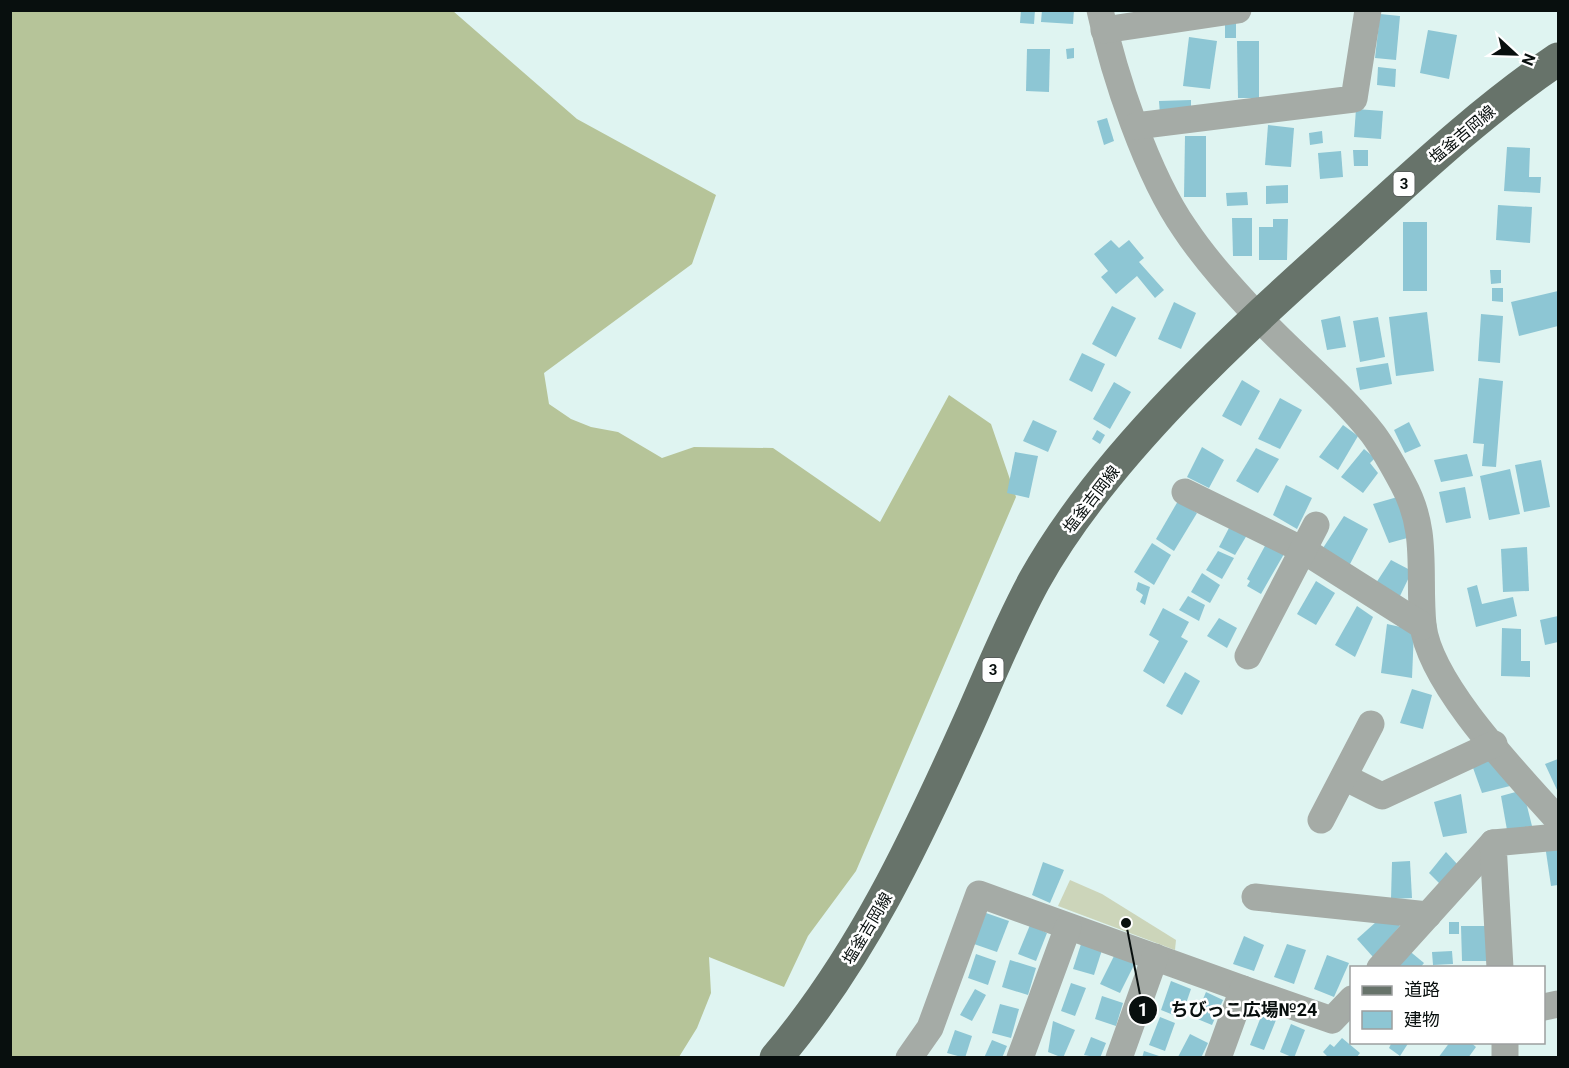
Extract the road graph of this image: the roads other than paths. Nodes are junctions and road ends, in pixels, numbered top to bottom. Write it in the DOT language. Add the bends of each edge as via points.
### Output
graph roads {
  1 [pos="1238,10"];
  2 [pos="1368,10"];
  3 [pos="1102,20"];
  4 [pos="1558,59"];
  5 [pos="1136,126"];
  6 [pos="1259,318"];
  7 [pos="1185,492"];
  8 [pos="1316,525"];
  9 [pos="1303,550"];
  10 [pos="1423,626"];
  11 [pos="1248,656"];
  12 [pos="1371,724"];
  13 [pos="1494,744"];
  14 [pos="1344,777"];
  15 [pos="1321,820"];
  16 [pos="1558,820"];
  17 [pos="1558,837"];
  18 [pos="1493,843"];
  19 [pos="1255,897"];
  20 [pos="1428,915"];
  21 [pos="1068,927"];
  22 [pos="1155,957"];
  23 [pos="1382,966"];
  24 [pos="1500,966"];
  25 [pos="1243,989"];
  26 [pos="1350,1001"];
  27 [pos="788,1054"];
  28 [pos="909,1058"];
  29 [pos="1020,1058"];
  30 [pos="1119,1058"];
  31 [pos="1218,1058"];
  1 -- 3 [label="street"];
  2 -- 5 [label="street" via="1354,99"];
  3 -- 5 [label="street"];
  4 -- 6 [label="main road, 塩釜吉岡線 / 3" via="1468,126"];
  5 -- 6 [label="street" via="1150,164 1184,228"];
  6 -- 10 [label="street" via="1373,435 1404,485 1421,542"];
  6 -- 27 [label="main road, 塩釜吉岡線 / 3" via="1131,448 1052,551 1017,616 891,889"];
  7 -- 9 [label="street"];
  8 -- 9 [label="street"];
  9 -- 10 [label="street"];
  9 -- 11 [label="street"];
  10 -- 13 [label="street" via="1431,653 1456,698"];
  12 -- 14 [label="street"];
  13 -- 14 [label="street" via="1382,796"];
  13 -- 16 [label="street"];
  14 -- 15 [label="street"];
  17 -- 18 [label="street"];
  18 -- 20 [label="street"];
  18 -- 24 [label="street"];
  19 -- 20 [label="street" via="1288,891"];
  20 -- 23 [label="street"];
  21 -- 22 [label="street"];
  21 -- 28 [label="street" via="979,894 930,1028"];
  21 -- 29 [label="street"];
  22 -- 25 [label="street"];
  22 -- 30 [label="street"];
  25 -- 26 [label="street" via="1332,1020"];
  25 -- 31 [label="street"];
}
